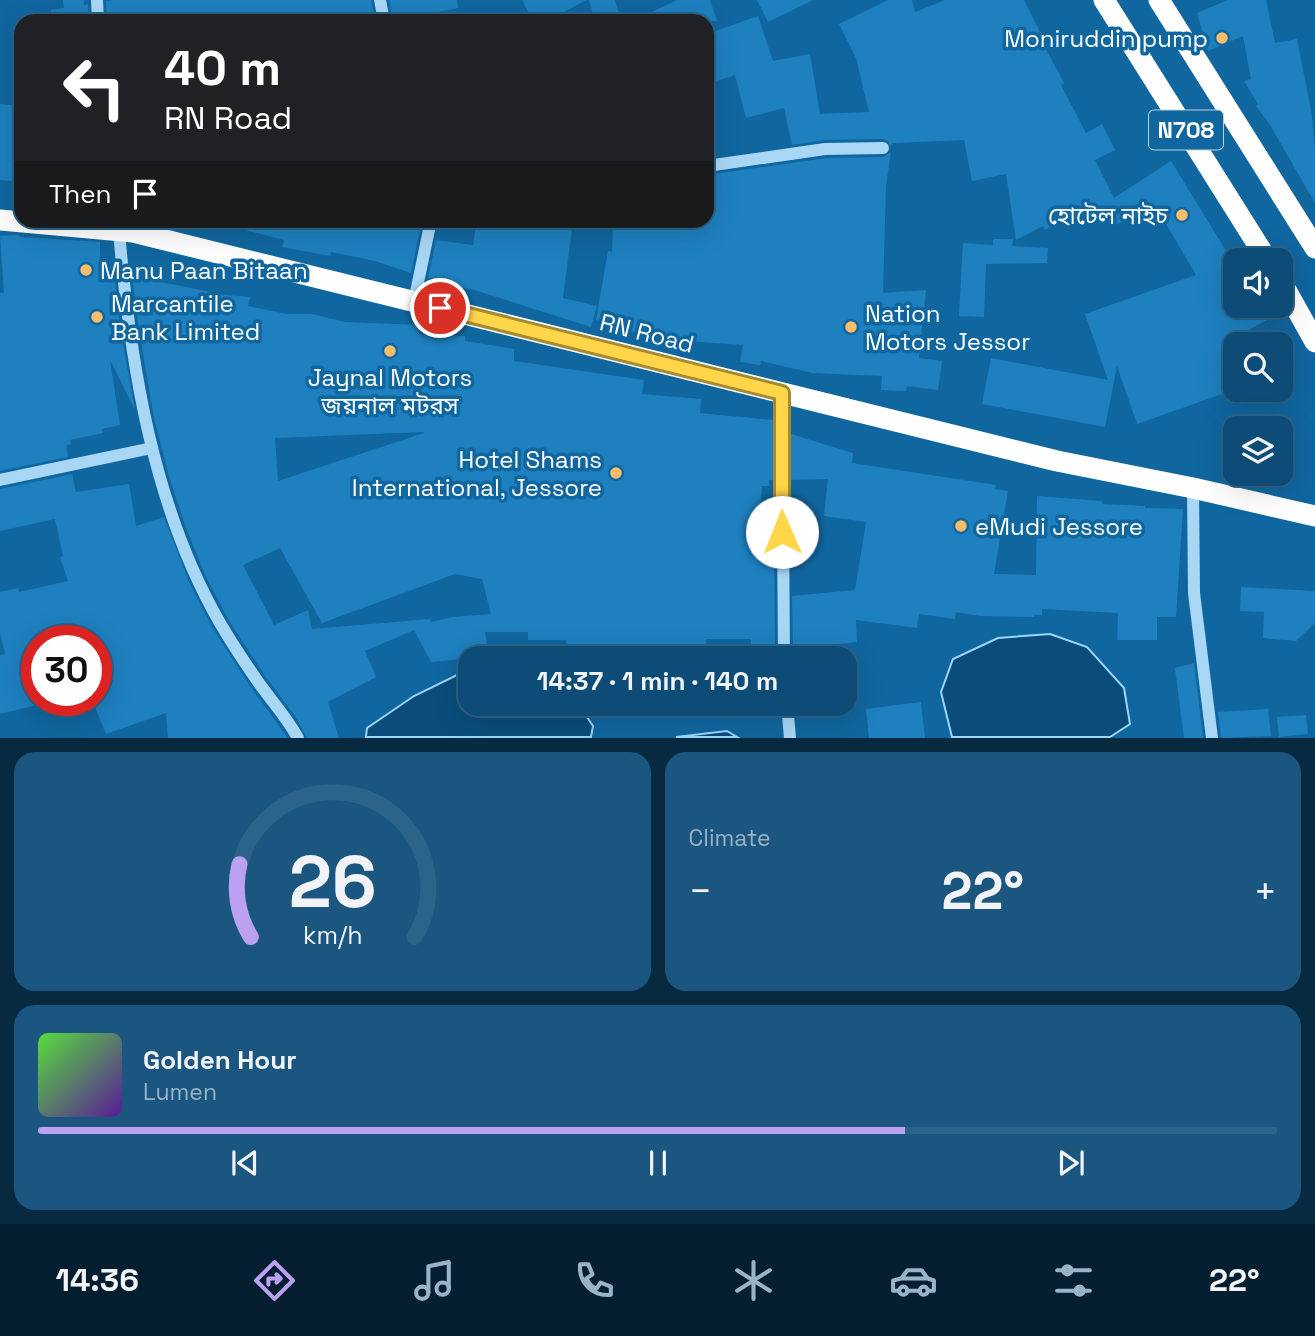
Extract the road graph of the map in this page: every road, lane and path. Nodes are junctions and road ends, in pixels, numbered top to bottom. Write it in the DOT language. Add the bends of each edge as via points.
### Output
graph roads {
  1 [pos="1104,0"];
  2 [pos="1159,0"];
  3 [pos="883,148"];
  4 [pos="714,165"];
  5 [pos="107,228"];
  6 [pos="429,228"];
  7 [pos="118,231"];
  8 [pos="1260,248"];
  9 [pos="1315,248"];
  10 [pos="414,302"];
  11 [pos="1293,303"];
  12 [pos="1315,342"];
  13 [pos="782,393"];
  14 [pos="152,448"];
  15 [pos="0,480"];
  16 [pos="1193,488"];
  17 [pos="1315,502"];
  18 [pos="1280,508"];
  19 [pos="1315,516"];
  20 [pos="784,646"];
  21 [pos="788,716"];
  22 [pos="298,737"];
  23 [pos="790,737"];
  24 [pos="1212,737"];
  1 -- 8 [label="highway, N708"];
  2 -- 9 [label="highway, N708"];
  3 -- 4 [label="street" via="825,149"];
  5 -- 7 [label="highway, RN Road"];
  6 -- 10 [label="street"];
  7 -- 10 [label="highway, RN Road"];
  7 -- 14 [label="street" via="132,354"];
  10 -- 13 [label="highway, RN Road"];
  11 -- 12 [label="highway"];
  13 -- 16 [label="highway, RN Road" via="1057,461"];
  13 -- 20 [label="street"];
  14 -- 15 [label="street"];
  14 -- 22 [label="street" via="185,550 219,621"];
  16 -- 18 [label="highway, RN Road"];
  16 -- 24 [label="street" via="1194,593"];
  17 -- 18 [label="highway, RN Road"];
  18 -- 19 [label="highway, RN Road"];
  21 -- 23 [label="street"];
}
